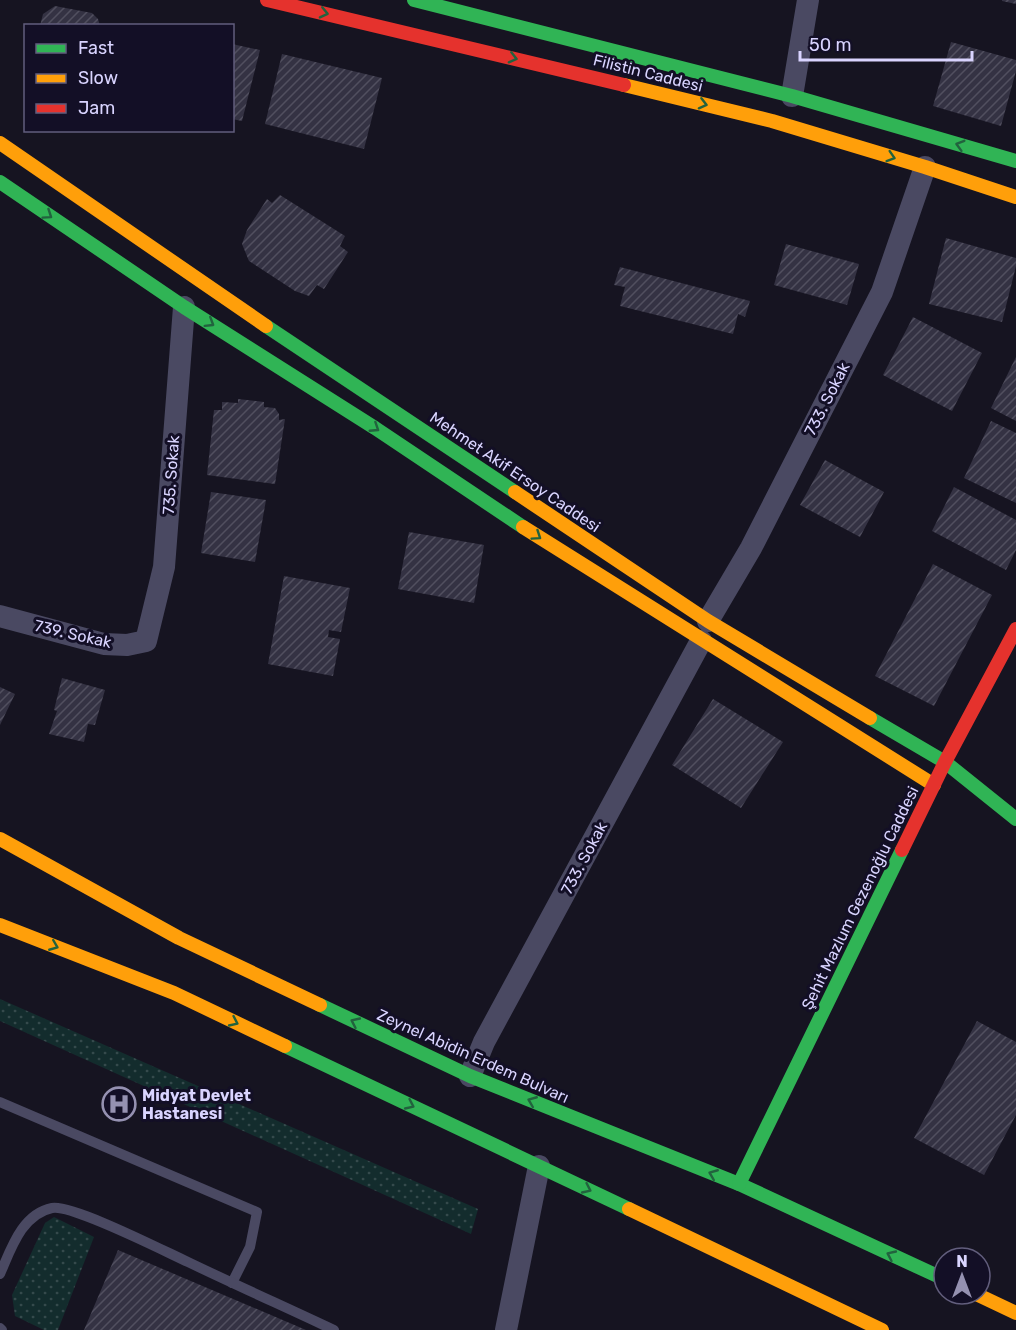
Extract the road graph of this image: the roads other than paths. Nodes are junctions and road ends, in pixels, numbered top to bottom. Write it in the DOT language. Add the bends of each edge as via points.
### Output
graph roads {
  1 [pos="267,0"];
  2 [pos="414,0"];
  3 [pos="808,0"];
  4 [pos="456,5"];
  5 [pos="792,96"];
  6 [pos="0,143"];
  7 [pos="1016,161"];
  8 [pos="925,167"];
  9 [pos="0,182"];
  10 [pos="1016,197"];
  11 [pos="184,307"];
  12 [pos="0,616"];
  13 [pos="1016,629"];
  14 [pos="705,631"];
  15 [pos="146,641"];
  16 [pos="945,762"];
  17 [pos="934,785"];
  18 [pos="1016,819"];
  19 [pos="0,839"];
  20 [pos="0,925"];
  21 [pos="470,1076"];
  22 [pos="0,1102"];
  23 [pos="539,1166"];
  24 [pos="739,1184"];
  25 [pos="932,1273"];
  26 [pos="0,1274"];
  27 [pos="232,1283"];
  28 [pos="992,1302"];
  29 [pos="1016,1313"];
  30 [pos="334,1330"];
  31 [pos="506,1330"];
  32 [pos="882,1330"];
  1 -- 8 [label="street, Filistin Caddesi, one-way" via="772,121"];
  2 -- 4 [label="street, Filistin Caddesi"];
  3 -- 5 [label="street"];
  4 -- 5 [label="street, Filistin Caddesi"];
  7 -- 5 [label="street, Filistin Caddesi, one-way"];
  6 -- 14 [label="street, Mehmet Akif Ersoy Caddesi"];
  8 -- 10 [label="street, Filistin Caddesi"];
  8 -- 14 [label="street, 733. Sokak" via="882,292"];
  9 -- 11 [label="street, one-way"];
  11 -- 14 [label="street, one-way" via="564,554"];
  11 -- 15 [label="street, 735. Sokak" via="165,567"];
  12 -- 15 [label="street, 739. Sokak" via="104,644"];
  13 -- 16 [label="street, Şehit Mazlum Gezenoğlu Caddesi"];
  14 -- 16 [label="street, Mehmet Akif Ersoy Caddesi"];
  14 -- 17 [label="street"];
  14 -- 21 [label="street, 733. Sokak" via="484,1042"];
  16 -- 17 [label="street, Şehit Mazlum Gezenoğlu Caddesi"];
  16 -- 18 [label="street, Mehmet Akif Ersoy Caddesi"];
  17 -- 24 [label="street, Şehit Mazlum Gezenoğlu Caddesi"];
  21 -- 19 [label="street, Zeynel Abidin Erdem Bulvarı, one-way" via="179,938"];
  20 -- 23 [label="street, one-way" via="174,993"];
  24 -- 21 [label="street, Zeynel Abidin Erdem Bulvarı, one-way"];
  22 -- 27 [label="lane" via="257,1212 250,1247"];
  23 -- 31 [label="street"];
  23 -- 32 [label="street, one-way"];
  25 -- 24 [label="street, Zeynel Abidin Erdem Bulvarı, one-way"];
  26 -- 27 [label="lane" via="29,1219 54,1207 124,1232"];
  27 -- 30 [label="lane"];
  28 -- 29 [label="street"];
}
